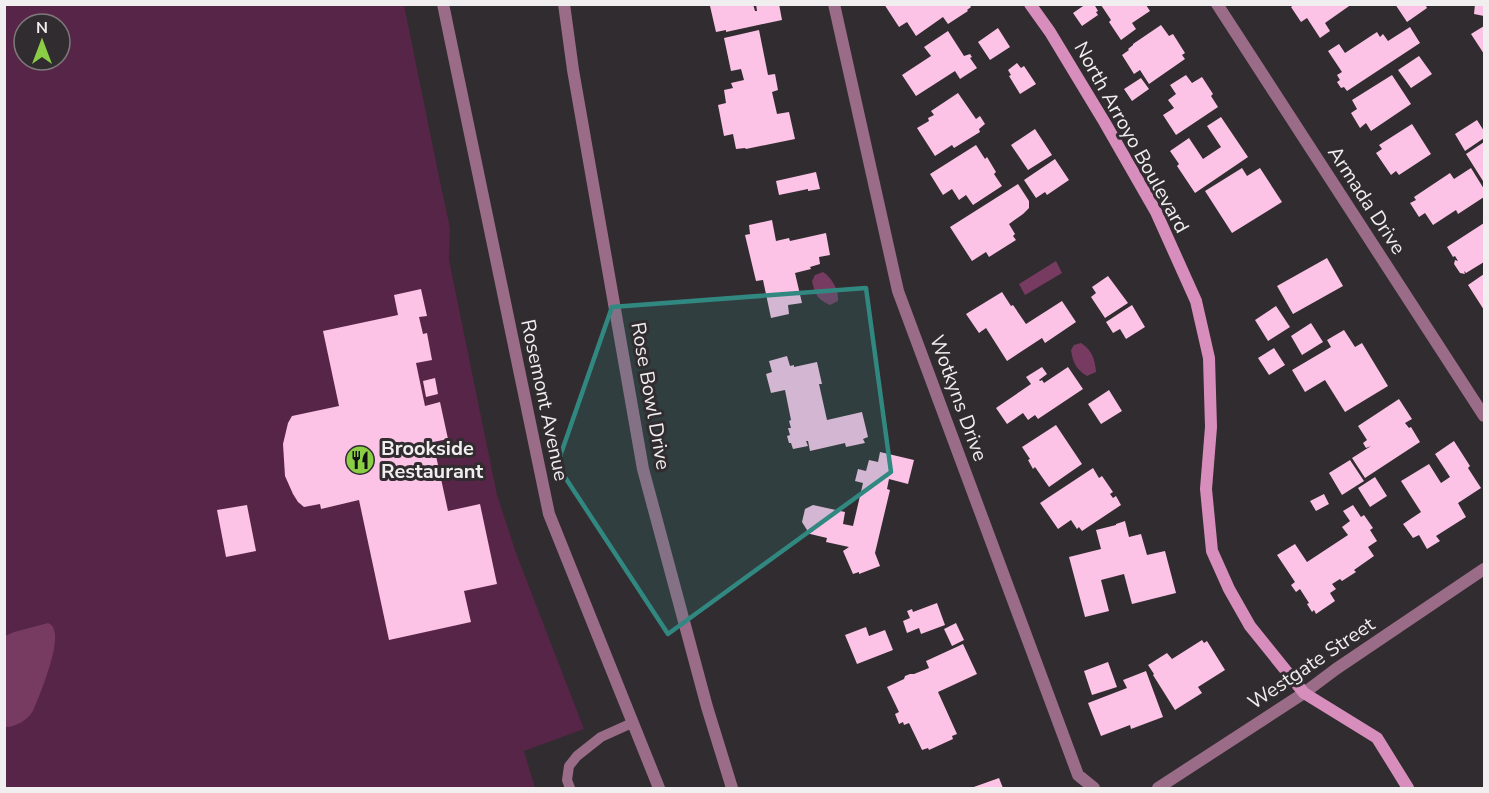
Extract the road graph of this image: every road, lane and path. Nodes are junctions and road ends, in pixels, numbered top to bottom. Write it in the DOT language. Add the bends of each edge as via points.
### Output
graph roads {
  1 [pos="443,4"];
  2 [pos="564,4"];
  3 [pos="834,4"];
  4 [pos="1030,4"];
  5 [pos="1217,4"];
  6 [pos="1485,416"];
  7 [pos="1485,569"];
  8 [pos="1304,693"];
  9 [pos="632,723"];
  10 [pos="570,789"];
  11 [pos="659,789"];
  12 [pos="732,789"];
  13 [pos="1094,789"];
  14 [pos="1158,789"];
  15 [pos="1408,789"];
  1 -- 9 [label="street, Rosemont Avenue" via="549,514"];
  2 -- 12 [label="street, Rose Bowl Drive" via="643,468"];
  3 -- 13 [label="street, Wotkyns Drive" via="898,291 1078,775"];
  4 -- 8 [label="street, North Arroyo Boulevard" via="1145,192 1196,302 1209,358 1211,427 1206,489 1212,551 1250,626"];
  5 -- 6 [label="street, Armada Drive"];
  7 -- 8 [label="street, Westgate Street"];
  8 -- 14 [label="street, Westgate Street"];
  8 -- 15 [label="street, North Arroyo Boulevard" via="1377,738"];
  9 -- 10 [label="lane" via="601,737 577,756 569,766"];
  9 -- 11 [label="street, Rosemont Avenue"];
}
